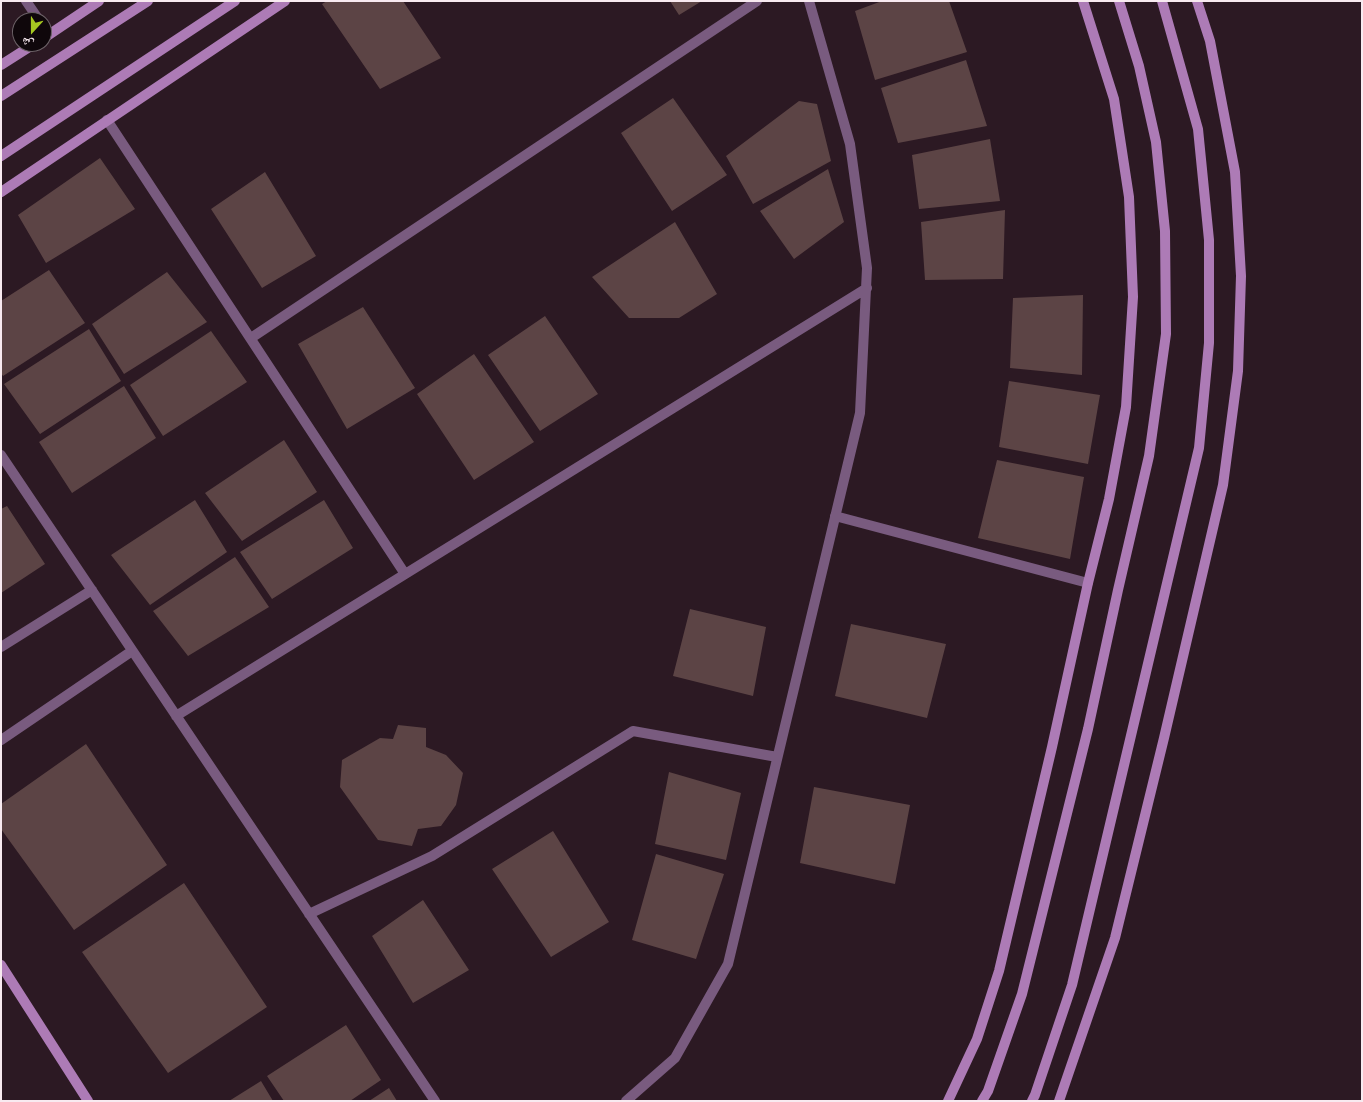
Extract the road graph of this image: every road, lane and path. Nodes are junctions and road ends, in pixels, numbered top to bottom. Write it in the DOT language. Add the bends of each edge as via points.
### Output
graph roads {
  1 [pos="26,1"];
  2 [pos="99,1"];
  3 [pos="148,1"];
  4 [pos="235,1"];
  5 [pos="285,1"];
  6 [pos="757,1"];
  7 [pos="809,1"];
  8 [pos="1084,1"];
  9 [pos="1120,1"];
  10 [pos="1162,1"];
  11 [pos="1197,1"];
  12 [pos="34,12"];
  13 [pos="52,30"];
  14 [pos="21,52"];
  15 [pos="1,65"];
  16 [pos="1,96"];
  17 [pos="107,120"];
  18 [pos="1,156"];
  19 [pos="1,192"];
  20 [pos="866,288"];
  21 [pos="251,338"];
  22 [pos="1,454"];
  23 [pos="836,516"];
  24 [pos="405,574"];
  25 [pos="1088,583"];
  26 [pos="92,590"];
  27 [pos="1,647"];
  28 [pos="132,651"];
  29 [pos="176,716"];
  30 [pos="1,740"];
  31 [pos="777,757"];
  32 [pos="309,914"];
  33 [pos="1,965"];
  34 [pos="88,1101"];
  35 [pos="435,1101"];
  36 [pos="626,1101"];
  37 [pos="948,1101"];
  38 [pos="982,1101"];
  39 [pos="1032,1101"];
  40 [pos="1059,1101"];
  1 -- 12 [label="street"];
  2 -- 13 [label="main road"];
  3 -- 16 [label="main road"];
  4 -- 18 [label="main road"];
  5 -- 17 [label="main road"];
  6 -- 21 [label="street"];
  7 -- 20 [label="street" via="850,144 867,268"];
  8 -- 25 [label="main road" via="1114,99 1128,197 1133,297 1126,407 1109,499"];
  9 -- 38 [label="main road" via="1139,66 1156,142 1165,231 1166,334 1149,456 1088,729 1022,994"];
  10 -- 39 [label="main road" via="1198,130 1209,240 1209,343 1199,448 1072,985"];
  11 -- 40 [label="main road" via="1210,41 1235,172 1241,276 1238,371 1223,485 1115,938"];
  14 -- 15 [label="main road"];
  17 -- 19 [label="main road"];
  17 -- 21 [label="street"];
  20 -- 23 [label="street" via="860,413"];
  20 -- 24 [label="street"];
  21 -- 24 [label="street"];
  22 -- 26 [label="street"];
  23 -- 25 [label="street"];
  23 -- 31 [label="street"];
  24 -- 29 [label="street"];
  25 -- 37 [label="main road" via="999,971 977,1040"];
  26 -- 27 [label="street"];
  26 -- 28 [label="street"];
  28 -- 29 [label="street"];
  28 -- 30 [label="street"];
  29 -- 32 [label="street"];
  31 -- 32 [label="street" via="633,731 432,856"];
  31 -- 36 [label="street" via="728,964 675,1058"];
  32 -- 35 [label="street"];
  33 -- 34 [label="main road"];
}
